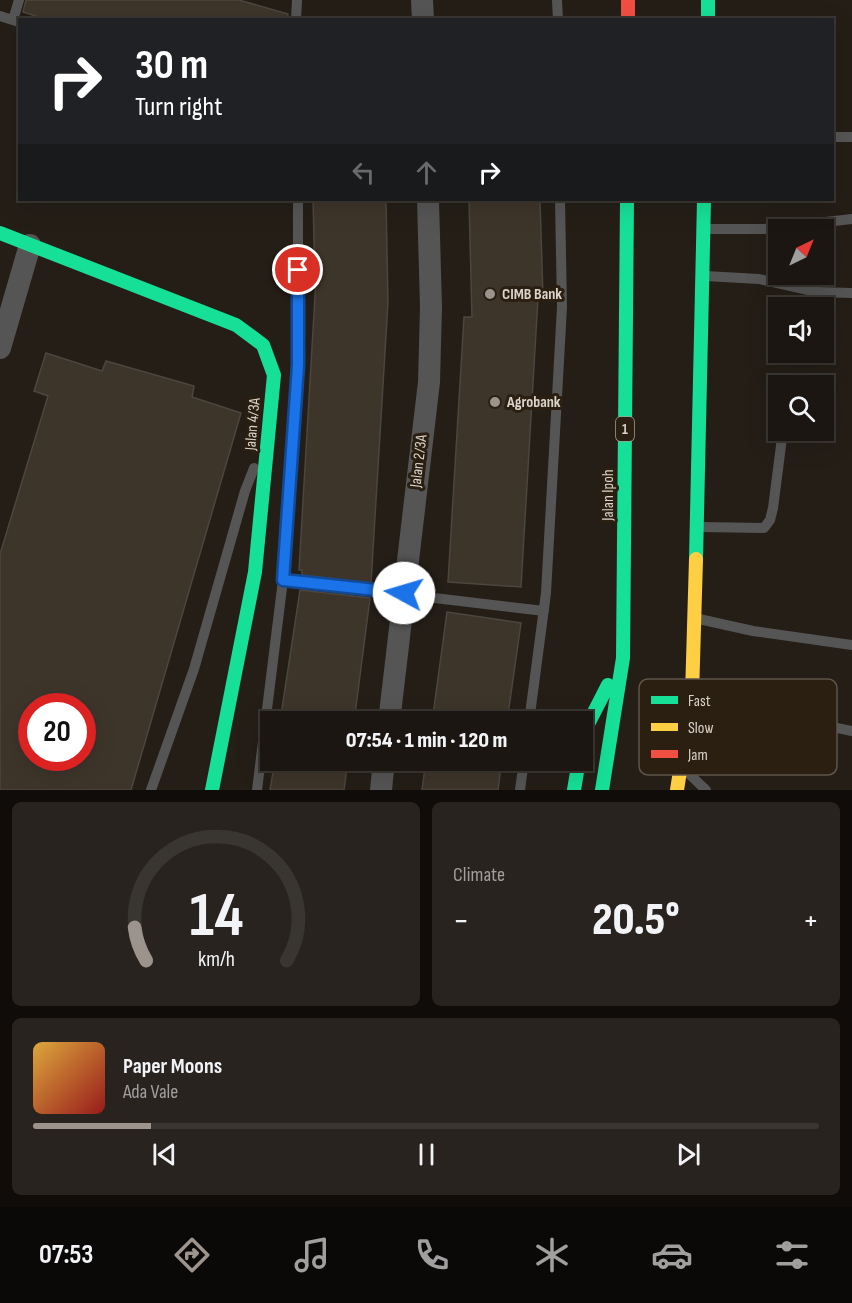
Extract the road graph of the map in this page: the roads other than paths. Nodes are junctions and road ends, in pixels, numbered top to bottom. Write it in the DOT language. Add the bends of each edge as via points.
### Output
graph roads {
  1 [pos="19,0"];
  2 [pos="297,0"];
  3 [pos="422,0"];
  4 [pos="557,0"];
  5 [pos="628,0"];
  6 [pos="708,0"];
  7 [pos="0,16"];
  8 [pos="296,18"];
  9 [pos="423,18"];
  10 [pos="558,18"];
  11 [pos="628,18"];
  12 [pos="708,18"];
  13 [pos="16,21"];
  14 [pos="852,136"];
  15 [pos="834,137"];
  16 [pos="297,201"];
  17 [pos="428,201"];
  18 [pos="560,201"];
  19 [pos="627,201"];
  20 [pos="704,201"];
  21 [pos="852,219"];
  22 [pos="704,229"];
  23 [pos="0,233"];
  24 [pos="30,245"];
  25 [pos="702,276"];
  26 [pos="852,293"];
  27 [pos="0,348"];
  28 [pos="270,426"];
  29 [pos="782,441"];
  30 [pos="697,527"];
  31 [pos="283,580"];
  32 [pos="404,593"];
  33 [pos="544,611"];
  34 [pos="696,618"];
  35 [pos="852,645"];
  36 [pos="623,658"];
  37 [pos="693,679"];
  38 [pos="390,711"];
  39 [pos="530,711"];
  40 [pos="593,715"];
  41 [pos="837,728"];
  42 [pos="852,731"];
  43 [pos="383,771"];
  44 [pos="523,771"];
  45 [pos="577,771"];
  46 [pos="679,775"];
  47 [pos="690,775"];
  48 [pos="151,790"];
  49 [pos="212,790"];
  50 [pos="257,790"];
  51 [pos="381,790"];
  52 [pos="520,790"];
  53 [pos="574,790"];
  54 [pos="602,790"];
  55 [pos="677,790"];
  56 [pos="706,790"];
  1 -- 13 [label="lane"];
  2 -- 8 [label="lane"];
  3 -- 9 [label="street"];
  4 -- 10 [label="lane"];
  5 -- 11 [label="main road"];
  6 -- 12 [label="main road"];
  7 -- 13 [label="lane"];
  14 -- 15 [label="lane"];
  16 -- 31 [label="lane" via="298,365"];
  17 -- 32 [label="street, Jalan 2/3A" via="429,382"];
  18 -- 33 [label="lane" via="562,307"];
  19 -- 36 [label="main road, Jalan Ipoh / 1"];
  20 -- 22 [label="main road"];
  21 -- 22 [label="lane" via="764,229"];
  22 -- 25 [label="main road"];
  23 -- 24 [label="main road, Jalan 4/3A"];
  24 -- 27 [label="street"];
  24 -- 28 [label="main road, Jalan 4/3A" via="236,325 263,345 274,375"];
  25 -- 26 [label="lane" via="759,279 816,292"];
  25 -- 30 [label="main road"];
  28 -- 48 [label="lane" via="245,491 194,669"];
  28 -- 49 [label="main road, Jalan 4/3A" via="255,572"];
  29 -- 30 [label="lane" via="773,508 764,528"];
  30 -- 34 [label="main road"];
  31 -- 32 [label="lane"];
  31 -- 50 [label="lane"];
  32 -- 33 [label="lane"];
  32 -- 38 [label="street, Jalan 2/3A"];
  33 -- 39 [label="lane"];
  34 -- 35 [label="lane" via="753,631"];
  34 -- 37 [label="main road"];
  36 -- 40 [label="main road"];
  36 -- 54 [label="main road, Jalan Ipoh / 1"];
  41 -- 42 [label="lane"];
  43 -- 51 [label="street"];
  44 -- 52 [label="lane"];
  45 -- 53 [label="main road"];
  46 -- 55 [label="main road"];
  47 -- 56 [label="lane"];
}
